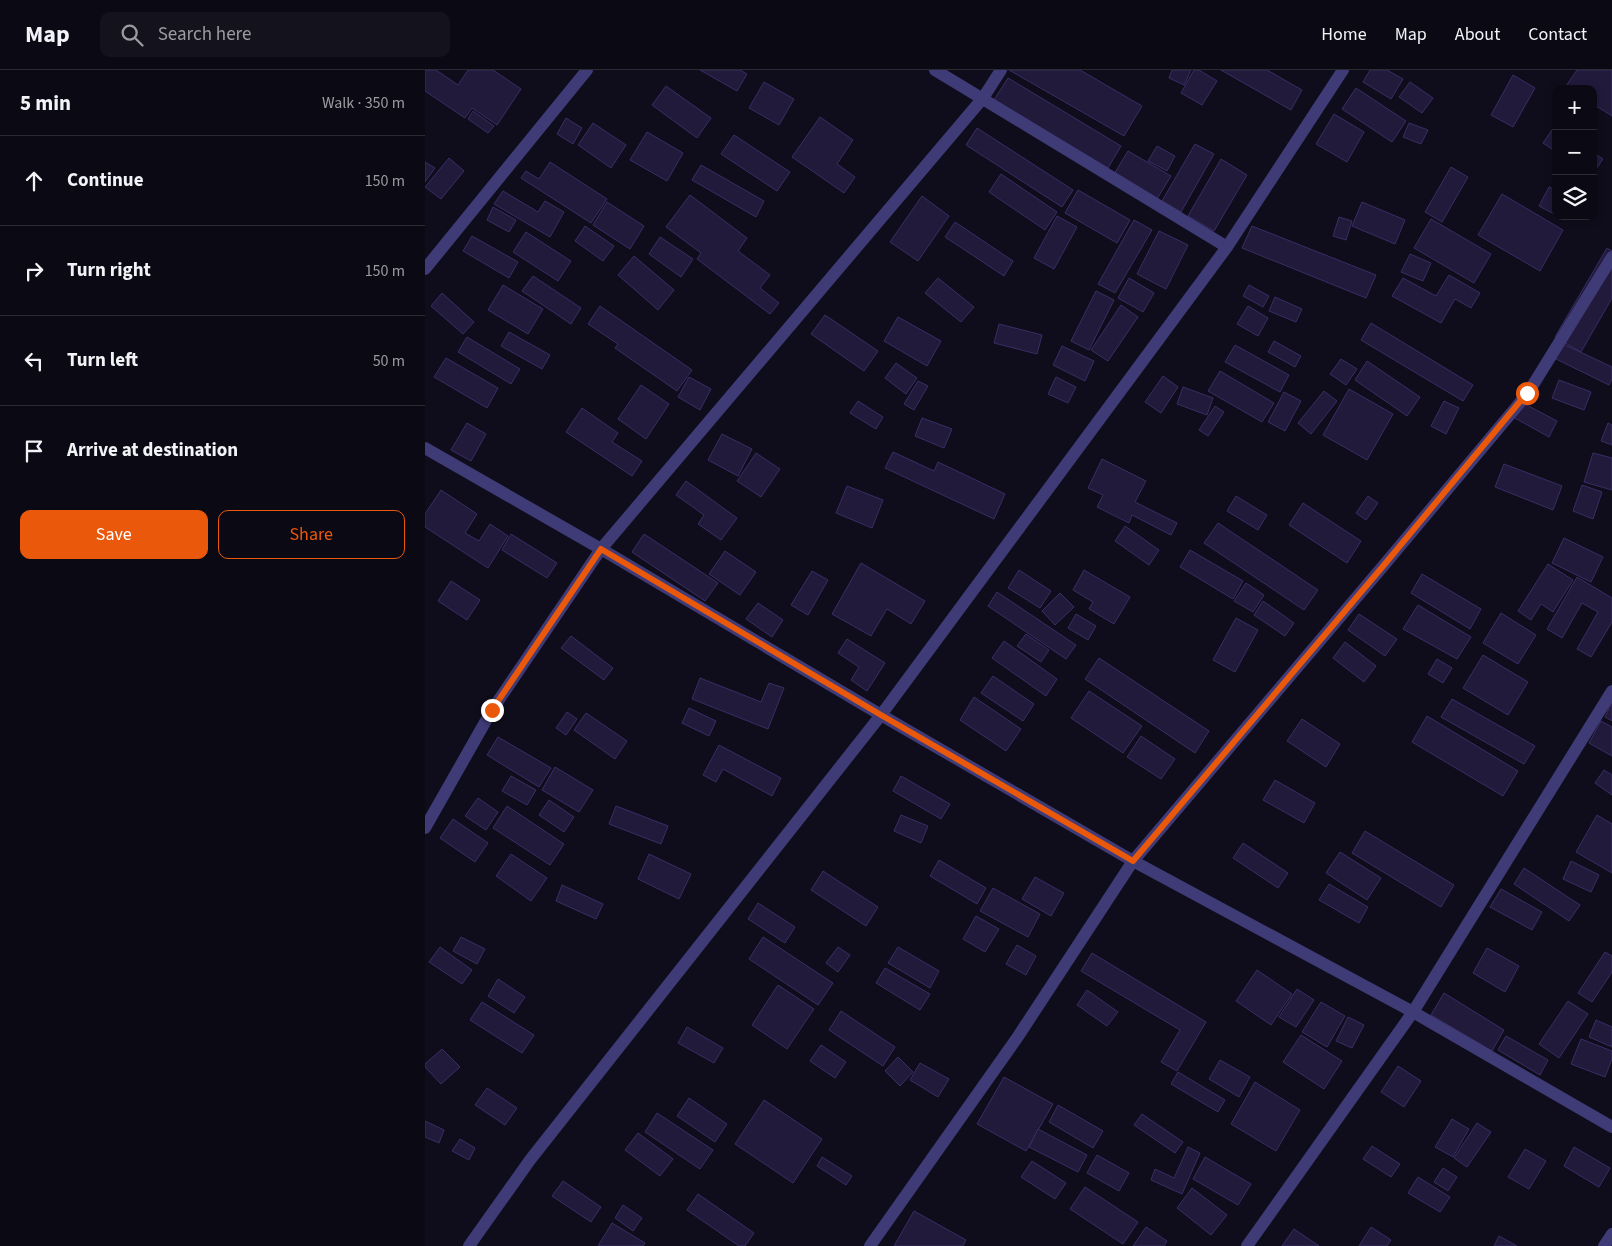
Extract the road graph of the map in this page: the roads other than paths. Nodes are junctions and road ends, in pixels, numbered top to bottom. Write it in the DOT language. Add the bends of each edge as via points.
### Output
graph roads {
  1 [pos="587,70"];
  2 [pos="935,70"];
  3 [pos="1001,70"];
  4 [pos="1343,70"];
  5 [pos="983,98"];
  6 [pos="1227,247"];
  7 [pos="1612,258"];
  8 [pos="425,269"];
  9 [pos="425,448"];
  10 [pos="601,549"];
  11 [pos="1612,690"];
  12 [pos="881,715"];
  13 [pos="425,828"];
  14 [pos="1133,861"];
  15 [pos="1413,1012"];
  16 [pos="1612,1127"];
  17 [pos="1612,1234"];
  18 [pos="469,1246"];
  19 [pos="871,1246"];
  20 [pos="1247,1246"];
  21 [pos="1604,1246"];
  1 -- 8 [label="street"];
  2 -- 5 [label="street"];
  3 -- 5 [label="street"];
  4 -- 6 [label="street"];
  5 -- 6 [label="street"];
  5 -- 10 [label="street"];
  6 -- 12 [label="street"];
  7 -- 14 [label="street" via="1527,393"];
  9 -- 10 [label="street"];
  10 -- 12 [label="street"];
  10 -- 13 [label="street" via="492,710"];
  11 -- 15 [label="street"];
  12 -- 14 [label="street"];
  12 -- 18 [label="street" via="530,1160"];
  14 -- 15 [label="street"];
  14 -- 19 [label="street" via="1017,1038"];
  15 -- 16 [label="street"];
  15 -- 20 [label="street"];
  17 -- 21 [label="street"];
}
